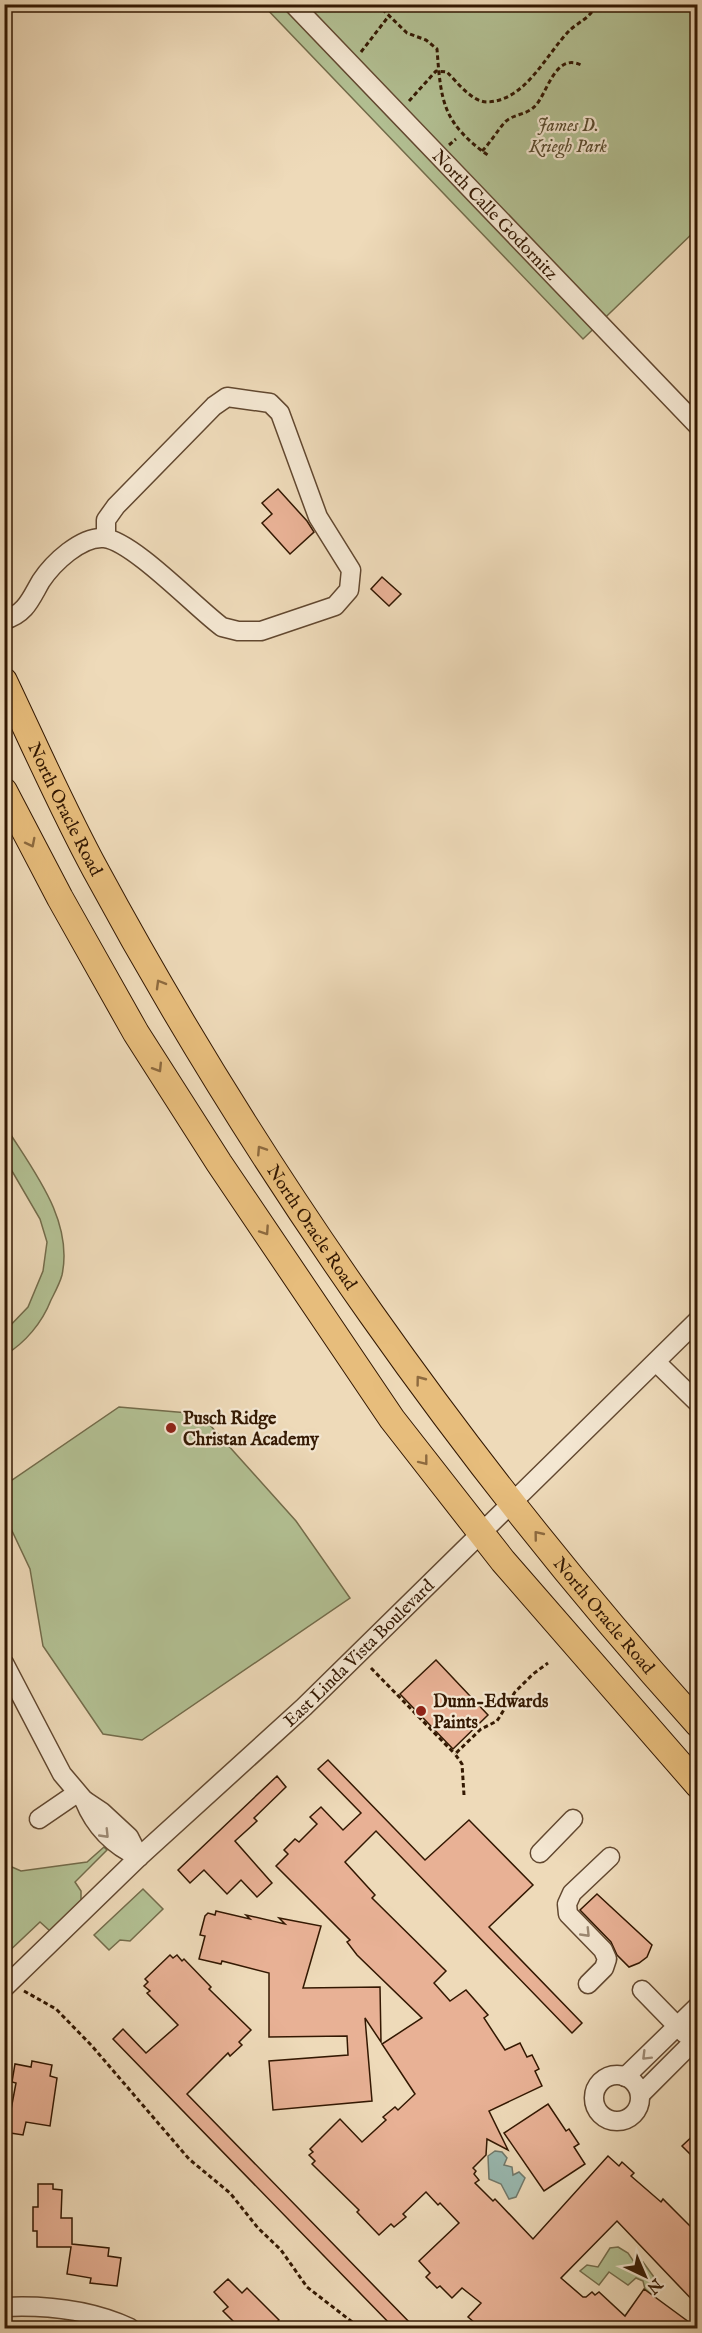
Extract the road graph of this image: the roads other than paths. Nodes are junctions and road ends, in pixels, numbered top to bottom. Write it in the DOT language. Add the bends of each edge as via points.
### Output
graph roads {
  1 [pos="293,4"];
  2 [pos="698,426"];
  3 [pos="106,538"];
  4 [pos="4,620"];
  5 [pos="4,681"];
  6 [pos="4,791"];
  7 [pos="698,1320"];
  8 [pos="656,1362"];
  9 [pos="698,1403"];
  10 [pos="512,1501"];
  11 [pos="480,1533"];
  12 [pos="4,1663"];
  13 [pos="698,1724"];
  14 [pos="698,1785"];
  15 [pos="81,1797"];
  16 [pos="39,1819"];
  17 [pos="573,1819"];
  18 [pos="540,1853"];
  19 [pos="139,1857"];
  20 [pos="610,1857"];
  21 [pos="588,1984"];
  22 [pos="13,1986"];
  23 [pos="642,1990"];
  24 [pos="698,2006"];
  25 [pos="677,2026"];
  26 [pos="695,2040"];
  27 [pos="625,2076"];
  28 [pos="640,2095"];
  29 [pos="4,2307"];
  30 [pos="130,2328"];
  1 -- 2 [label="street, North Calle Godornitz"];
  3 -- 3 [label="street" via="127,548 222,627 238,631 261,631 300,619 335,606 349,590 351,570 318,517 280,413 270,403 228,397 214,406 116,506 106,520"];
  3 -- 4 [label="street" via="90,539 58,561 23,610"];
  10 -- 5 [label="highway, North Oracle Road, one-way" via="390,1340 259,1148 93,867"];
  6 -- 11 [label="highway, one-way" via="136,1033 219,1163 392,1419"];
  7 -- 8 [label="street, East Linda Vista Boulevard"];
  8 -- 9 [label="street"];
  8 -- 10 [label="street, East Linda Vista Boulevard"];
  10 -- 11 [label="street, East Linda Vista Boulevard"];
  13 -- 10 [label="highway, North Oracle Road, one-way"];
  11 -- 14 [label="highway"];
  11 -- 19 [label="street, East Linda Vista Boulevard" via="304,1707"];
  12 -- 15 [label="street" via="55,1762"];
  15 -- 16 [label="street"];
  15 -- 19 [label="street" via="101,1830 119,1848"];
  17 -- 18 [label="street"];
  19 -- 22 [label="street, East Linda Vista Boulevard"];
  20 -- 21 [label="street, one-way" via="572,1893 567,1904 568,1914 607,1959 604,1968"];
  23 -- 25 [label="street"];
  24 -- 25 [label="street"];
  25 -- 26 [label="street"];
  25 -- 27 [label="street, one-way"];
  26 -- 28 [label="street"];
  27 -- 28 [label="street"];
  27 -- 28 [label="street" via="612,2076 600,2083 594,2097 598,2111 610,2120 625,2120 637,2110"];
  29 -- 30 [label="street" via="45,2305"];
}
